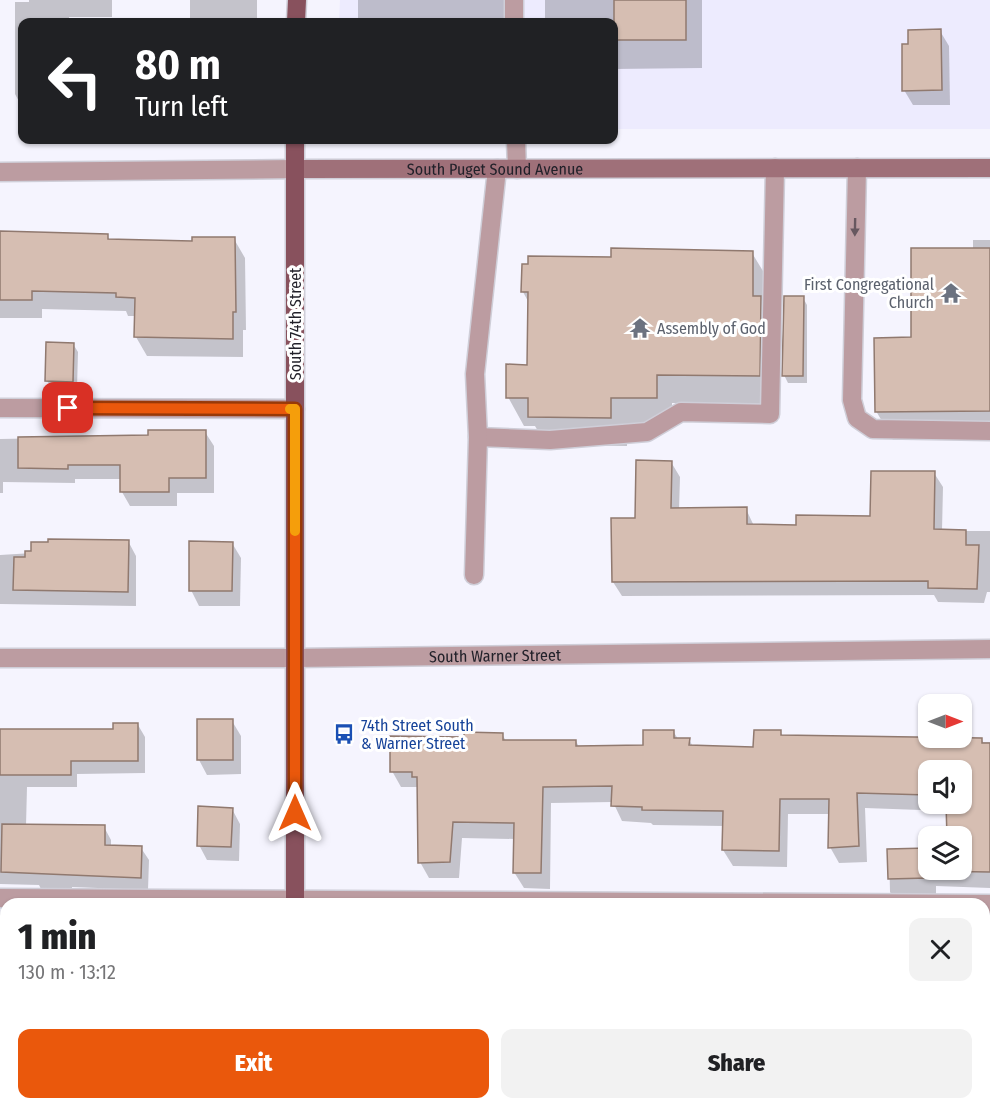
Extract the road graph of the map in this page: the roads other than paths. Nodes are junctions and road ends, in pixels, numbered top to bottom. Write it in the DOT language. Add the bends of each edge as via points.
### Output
graph roads {
  1 [pos="297,0"];
  2 [pos="514,0"];
  3 [pos="296,18"];
  4 [pos="514,18"];
  5 [pos="295,144"];
  6 [pos="516,144"];
  7 [pos="775,168"];
  8 [pos="856,168"];
  9 [pos="990,168"];
  10 [pos="295,169"];
  11 [pos="497,169"];
  12 [pos="517,169"];
  13 [pos="0,172"];
  14 [pos="0,408"];
  15 [pos="295,409"];
  16 [pos="990,431"];
  17 [pos="478,437"];
  18 [pos="474,575"];
  19 [pos="990,649"];
  20 [pos="0,658"];
  21 [pos="295,658"];
  22 [pos="295,898"];
  1 -- 3 [label="main road"];
  2 -- 4 [label="street"];
  5 -- 10 [label="main road, South 74th Street"];
  6 -- 12 [label="street"];
  7 -- 8 [label="street, South Puget Sound Avenue"];
  7 -- 12 [label="street, South Puget Sound Avenue"];
  7 -- 17 [label="street" via="770,414 681,412 647,432 550,440"];
  8 -- 9 [label="street, South Puget Sound Avenue"];
  8 -- 16 [label="street, one-way" via="852,399 856,418 873,429"];
  10 -- 11 [label="street, South Puget Sound Avenue"];
  10 -- 13 [label="street, South Puget Sound Avenue"];
  10 -- 15 [label="main road, South 74th Street"];
  11 -- 12 [label="street, South Puget Sound Avenue"];
  11 -- 17 [label="street" via="475,374"];
  14 -- 15 [label="street"];
  15 -- 21 [label="main road, South 74th Street"];
  17 -- 18 [label="street"];
  19 -- 21 [label="street, South Warner Street"];
  20 -- 21 [label="street, South Warner Street"];
  21 -- 22 [label="main road, South 74th Street"];
}
